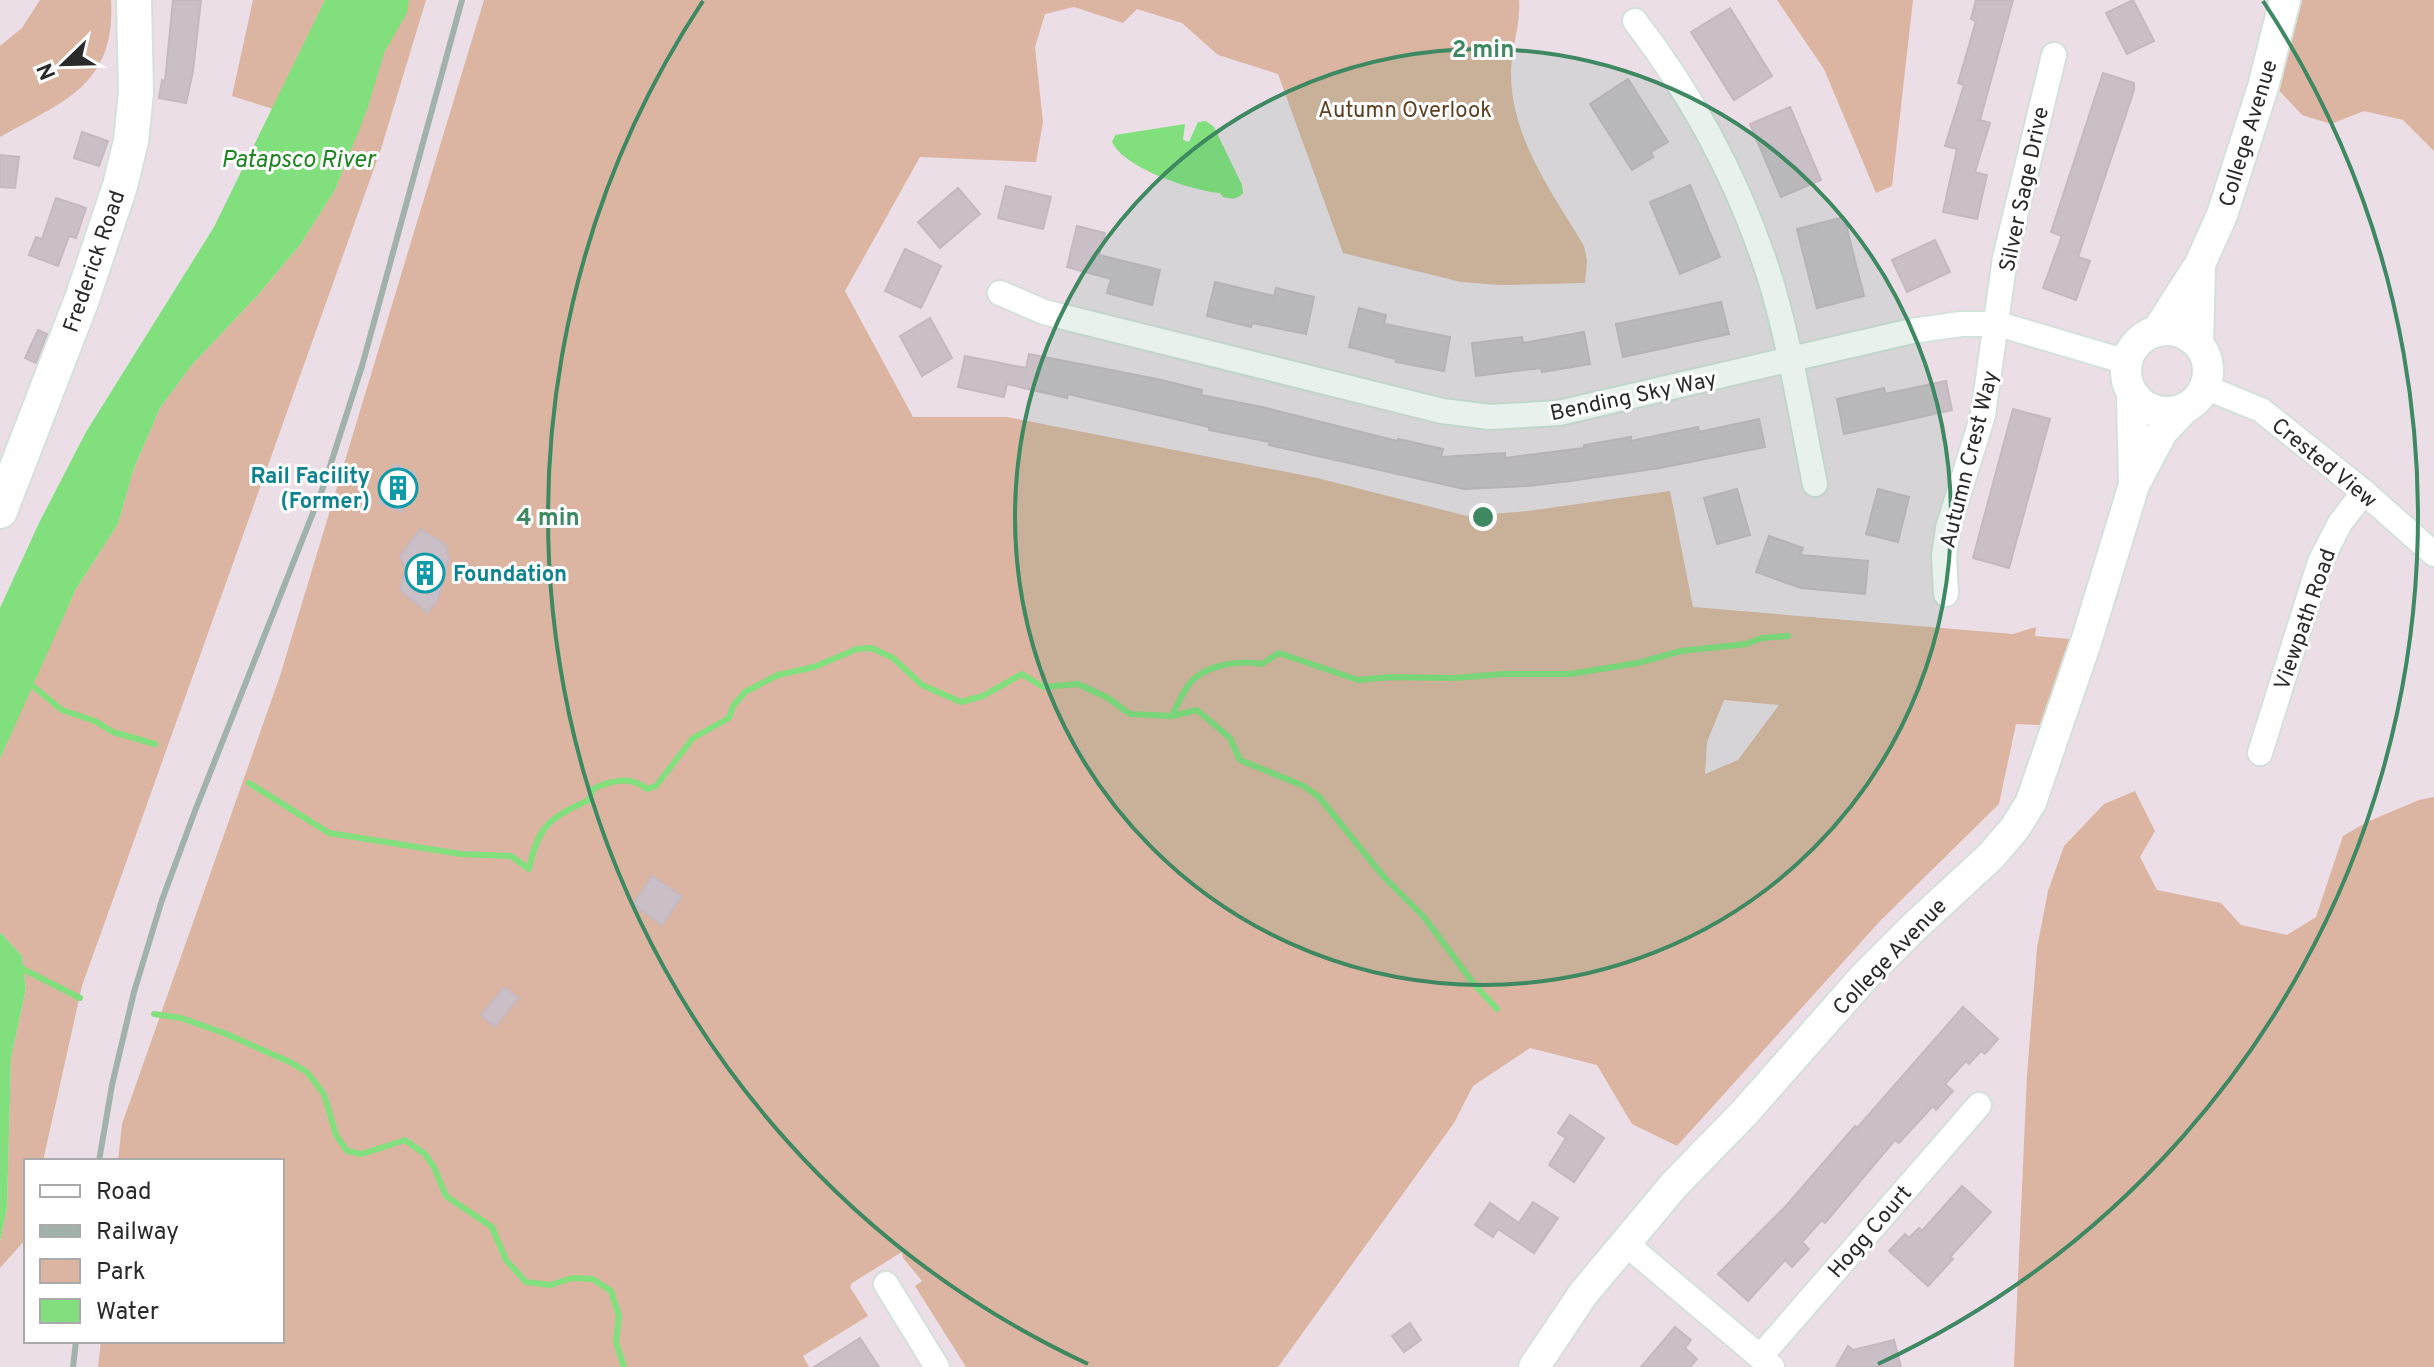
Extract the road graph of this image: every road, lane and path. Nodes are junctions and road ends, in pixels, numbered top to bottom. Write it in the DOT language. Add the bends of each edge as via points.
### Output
graph roads {
  1 [pos="134,0"];
  2 [pos="2285,0"];
  3 [pos="1635,21"];
  4 [pos="2054,55"];
  5 [pos="2200,264"];
  6 [pos="1000,293"];
  7 [pos="1998,324"];
  8 [pos="2157,331"];
  9 [pos="2198,344"];
  10 [pos="1789,360"];
  11 [pos="2127,362"];
  12 [pos="2132,394"];
  13 [pos="2195,398"];
  14 [pos="1815,484"];
  15 [pos="2134,485"];
  16 [pos="2364,492"];
  17 [pos="0,511"];
  18 [pos="2434,554"];
  19 [pos="1946,594"];
  20 [pos="2260,753"];
  21 [pos="1976,1119"];
  22 [pos="1625,1243"];
  23 [pos="886,1284"];
  24 [pos="1766,1362"];
  25 [pos="937,1367"];
  26 [pos="1534,1367"];
  1 -- 17 [label="main road, Frederick Road" via="136,93 120,186"];
  2 -- 5 [label="street, College Avenue" via="2222,215"];
  3 -- 10 [label="street" via="1690,98 1733,179 1766,265"];
  4 -- 7 [label="street, Silver Sage Drive" via="2005,258"];
  5 -- 8 [label="street, College Avenue"];
  5 -- 9 [label="street, College Avenue"];
  6 -- 10 [label="street, Bending Sky Way" via="1044,312 1442,411 1490,417 1559,413"];
  7 -- 10 [label="street, Bending Sky Way" via="1912,331"];
  7 -- 11 [label="street, Bending Sky Way"];
  7 -- 19 [label="street, Autumn Crest Way" via="1983,415 1948,528"];
  8 -- 9 [label="street" via="2186,334"];
  8 -- 11 [label="street, College Avenue" via="2135,344"];
  9 -- 13 [label="street, College Avenue" via="2208,372"];
  10 -- 14 [label="street"];
  11 -- 12 [label="street, College Avenue"];
  12 -- 13 [label="street" via="2147,408 2165,413"];
  12 -- 15 [label="street, College Avenue"];
  13 -- 15 [label="street, College Avenue" via="2162,432"];
  13 -- 16 [label="street, Crested View" via="2261,410"];
  15 -- 22 [label="street, College Avenue" via="2031,802 2015,828 1865,976"];
  16 -- 18 [label="street, Crested View"];
  16 -- 20 [label="street, Viewpath Road" via="2320,562"];
  21 -- 24 [label="street, Hogg Court"];
  22 -- 24 [label="street"];
  22 -- 26 [label="street, College Avenue"];
  23 -- 25 [label="street"];
}
